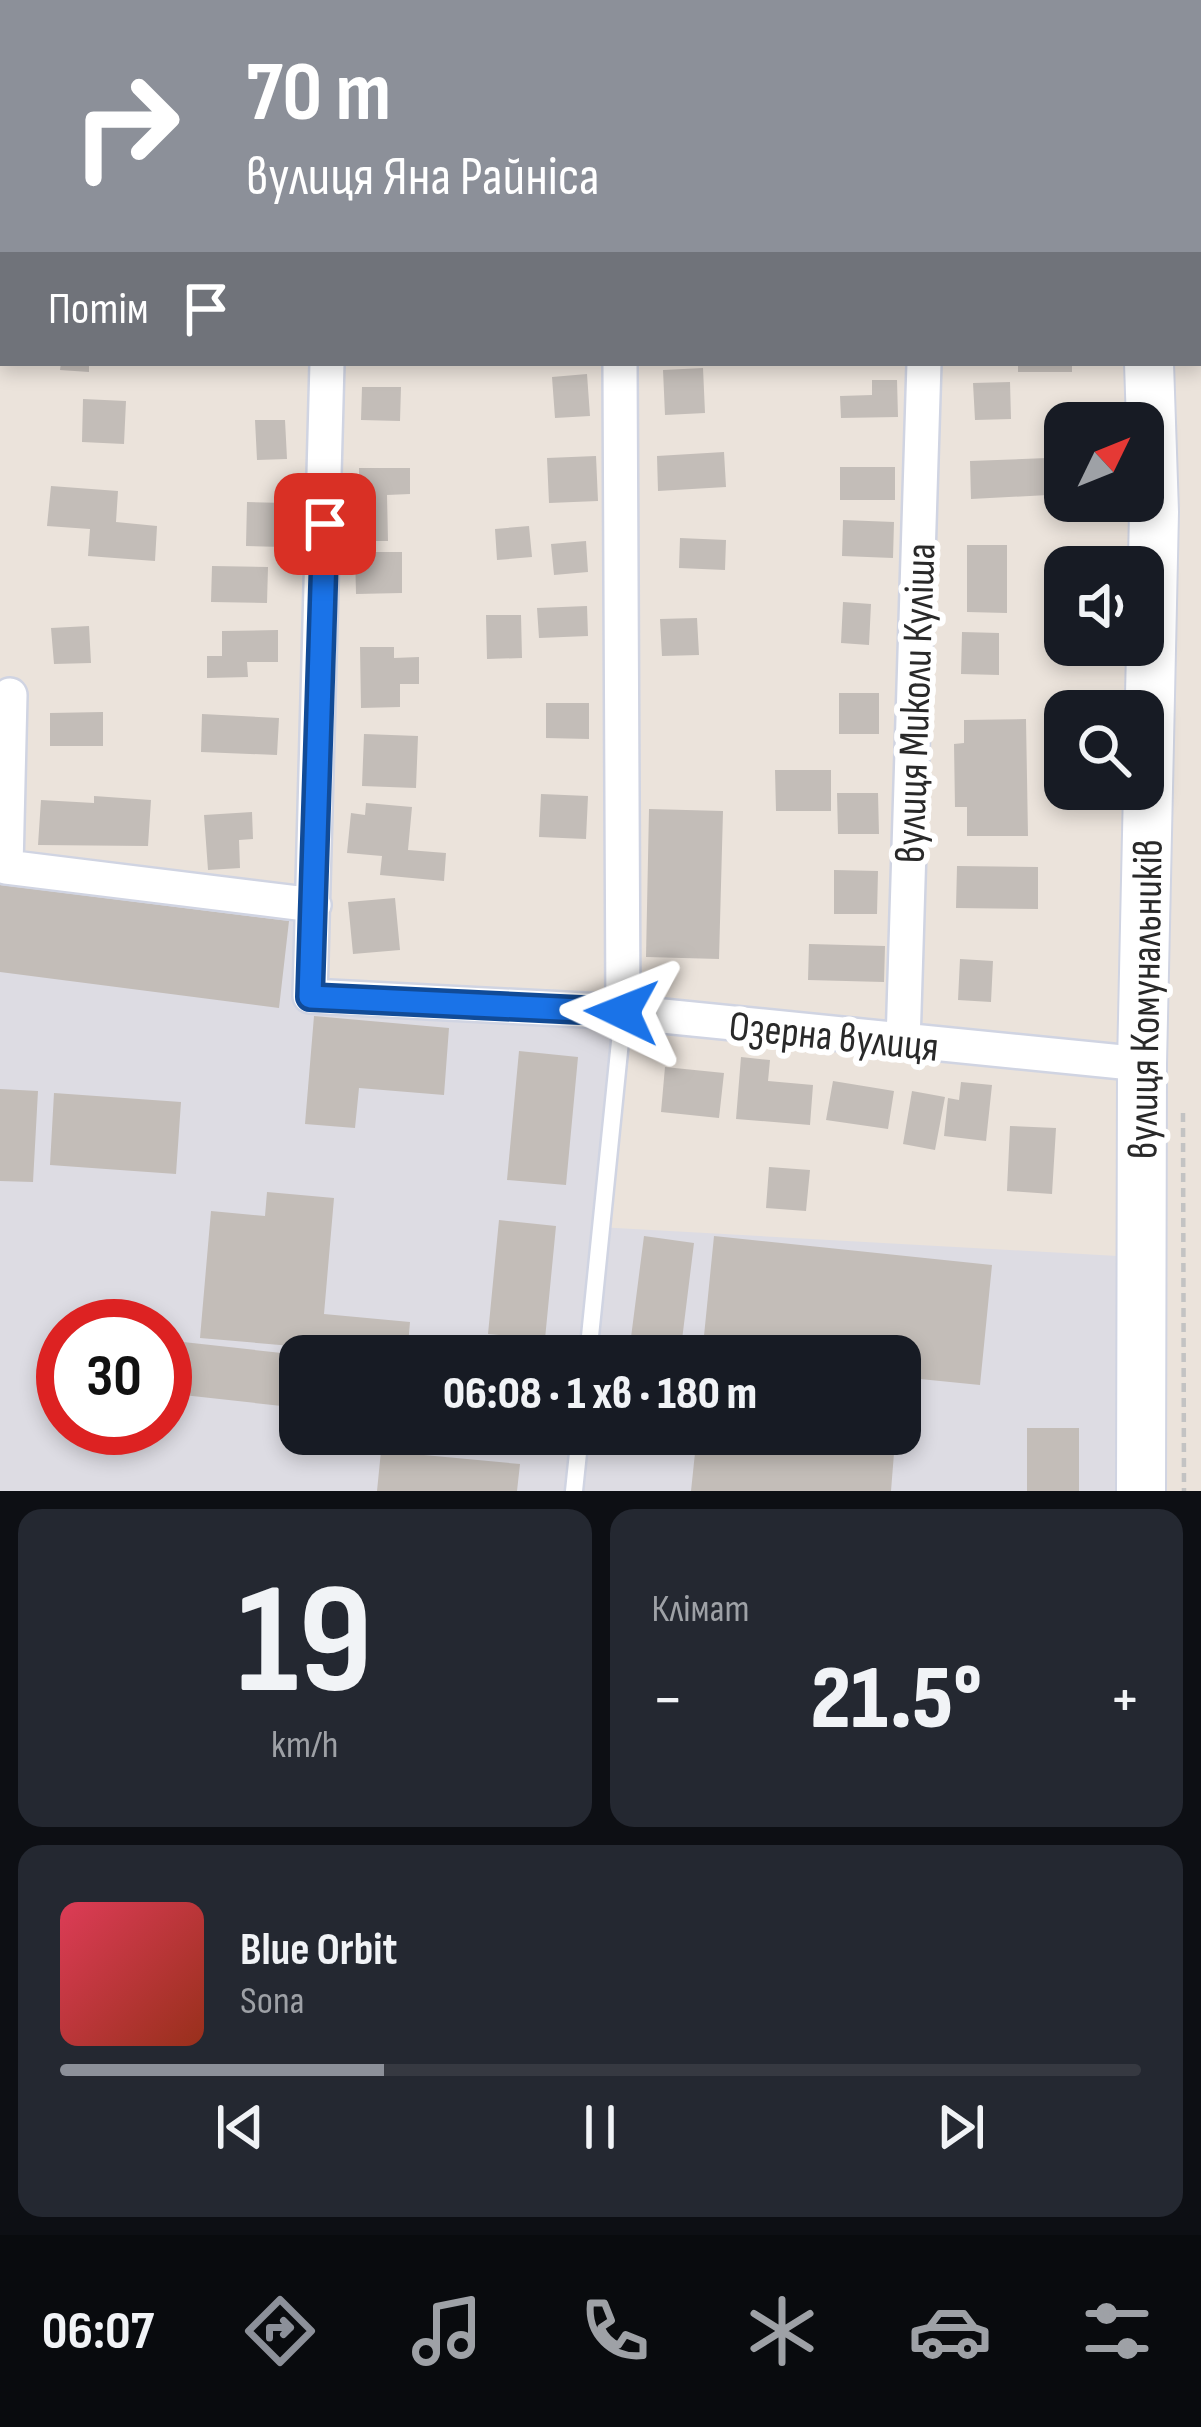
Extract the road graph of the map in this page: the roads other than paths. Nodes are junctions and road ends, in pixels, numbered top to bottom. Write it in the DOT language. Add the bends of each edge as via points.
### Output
graph roads {
  1 [pos="327,366"];
  2 [pos="620,366"];
  3 [pos="924,366"];
  4 [pos="1149,366"];
  5 [pos="10,695"];
  6 [pos="314,905"];
  7 [pos="622,1012"];
  8 [pos="903,1043"];
  9 [pos="1142,1064"];
  10 [pos="589,1335"];
  11 [pos="578,1455"];
  12 [pos="574,1491"];
  13 [pos="1141,1491"];
  1 -- 6 [label="street"];
  2 -- 7 [label="street"];
  3 -- 8 [label="street, вулиця Миколи Куліша"];
  4 -- 9 [label="street, вулиця Комунальників" via="1154,512"];
  5 -- 6 [label="street" via="6,867"];
  6 -- 7 [label="street, Озерна вулиця" via="310,997"];
  7 -- 8 [label="street, Озерна вулиця"];
  7 -- 10 [label="lane"];
  8 -- 9 [label="street, Озерна вулиця"];
  9 -- 13 [label="street, вулиця Комунальників"];
  11 -- 12 [label="lane"];
}
